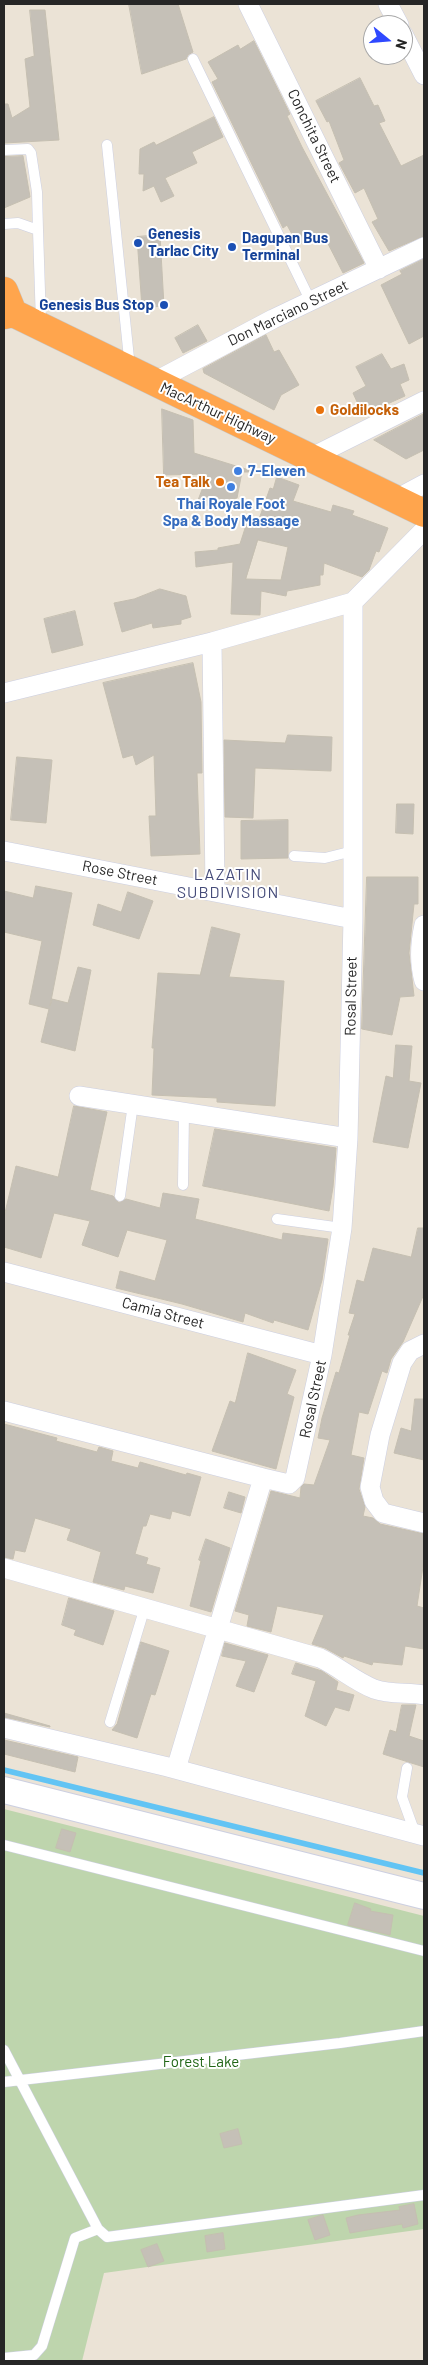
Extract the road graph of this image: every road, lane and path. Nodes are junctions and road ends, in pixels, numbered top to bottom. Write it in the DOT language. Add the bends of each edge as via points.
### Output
graph roads {
  1 [pos="248,4"];
  2 [pos="413,54"];
  3 [pos="193,59"];
  4 [pos="424,75"];
  5 [pos="107,145"];
  6 [pos="4,150"];
  7 [pos="4,224"];
  8 [pos="38,230"];
  9 [pos="424,247"];
  10 [pos="379,269"];
  11 [pos="311,302"];
  12 [pos="7,306"];
  13 [pos="41,326"];
  14 [pos="130,370"];
  15 [pos="154,382"];
  16 [pos="424,401"];
  17 [pos="312,457"];
  18 [pos="424,484"];
  19 [pos="396,499"];
  20 [pos="424,512"];
  21 [pos="424,530"];
  22 [pos="353,602"];
  23 [pos="212,642"];
  24 [pos="4,693"];
  25 [pos="4,851"];
  26 [pos="353,851"];
  27 [pos="294,856"];
  28 [pos="215,891"];
  29 [pos="353,919"];
  30 [pos="424,925"];
  31 [pos="424,980"];
  32 [pos="79,1096"];
  33 [pos="133,1104"];
  34 [pos="184,1112"];
  35 [pos="348,1138"];
  36 [pos="183,1184"];
  37 [pos="120,1196"];
  38 [pos="277,1219"];
  39 [pos="342,1228"];
  40 [pos="4,1272"];
  41 [pos="424,1344"];
  42 [pos="322,1355"];
  43 [pos="4,1411"];
  44 [pos="263,1478"];
  45 [pos="424,1523"];
  46 [pos="4,1568"];
  47 [pos="145,1608"];
  48 [pos="219,1628"];
  49 [pos="424,1695"];
  50 [pos="110,1722"];
  51 [pos="4,1728"];
  52 [pos="407,1768"];
  53 [pos="176,1769"];
  54 [pos="4,1790"];
  55 [pos="420,1834"];
  56 [pos="4,1845"];
  57 [pos="424,1896"];
  58 [pos="424,1951"];
  59 [pos="424,2031"];
  60 [pos="4,2050"];
  61 [pos="21,2080"];
  62 [pos="4,2082"];
  63 [pos="424,2195"];
  64 [pos="98,2229"];
  65 [pos="4,2358"];
  1 -- 10 [label="street, Conchita Street"];
  2 -- 4 [label="street"];
  3 -- 11 [label="lane"];
  5 -- 14 [label="lane"];
  6 -- 8 [label="lane" via="28,149 31,153"];
  7 -- 8 [label="lane" via="18,223"];
  8 -- 13 [label="lane"];
  9 -- 10 [label="street, Don Marciano Street"];
  10 -- 11 [label="street, Don Marciano Street"];
  11 -- 15 [label="street, Don Marciano Street"];
  12 -- 13 [label="highway, MacArthur Highway"];
  13 -- 14 [label="highway, MacArthur Highway"];
  14 -- 15 [label="highway, MacArthur Highway"];
  15 -- 17 [label="highway, MacArthur Highway"];
  16 -- 17 [label="street"];
  17 -- 19 [label="highway, MacArthur Highway"];
  18 -- 19 [label="street"];
  19 -- 20 [label="highway, MacArthur Highway"];
  21 -- 22 [label="street"];
  22 -- 23 [label="street"];
  22 -- 26 [label="street, Rosal Street"];
  23 -- 24 [label="street"];
  23 -- 28 [label="street"];
  25 -- 28 [label="street, Rose Street"];
  26 -- 27 [label="lane" via="325,858"];
  26 -- 29 [label="street, Rosal Street"];
  28 -- 29 [label="street, Rose Street"];
  29 -- 35 [label="street, Rosal Street"];
  30 -- 31 [label="street" via="421,946"];
  32 -- 33 [label="street"];
  33 -- 34 [label="street"];
  33 -- 37 [label="lane"];
  34 -- 35 [label="street"];
  34 -- 36 [label="lane"];
  35 -- 39 [label="street, Rosal Street"];
  38 -- 39 [label="lane"];
  39 -- 42 [label="street, Rosal Street"];
  40 -- 42 [label="street, Camia Street"];
  41 -- 45 [label="street" via="410,1351 402,1363 380,1435 370,1486 374,1501 383,1513"];
  42 -- 44 [label="street, Rosal Street" via="296,1475 289,1484"];
  43 -- 44 [label="street"];
  44 -- 48 [label="street"];
  46 -- 47 [label="street"];
  47 -- 48 [label="street"];
  47 -- 50 [label="lane"];
  48 -- 49 [label="street" via="320,1658 355,1681 375,1689"];
  48 -- 53 [label="street"];
  51 -- 53 [label="street"];
  52 -- 55 [label="lane" via="402,1797"];
  53 -- 55 [label="street"];
  54 -- 57 [label="street"];
  56 -- 58 [label="lane"];
  59 -- 61 [label="lane"];
  60 -- 61 [label="lane"];
  61 -- 62 [label="lane"];
  61 -- 64 [label="lane"];
  63 -- 64 [label="lane" via="107,2237"];
  64 -- 65 [label="lane" via="75,2238 42,2346 34,2354"];
}
